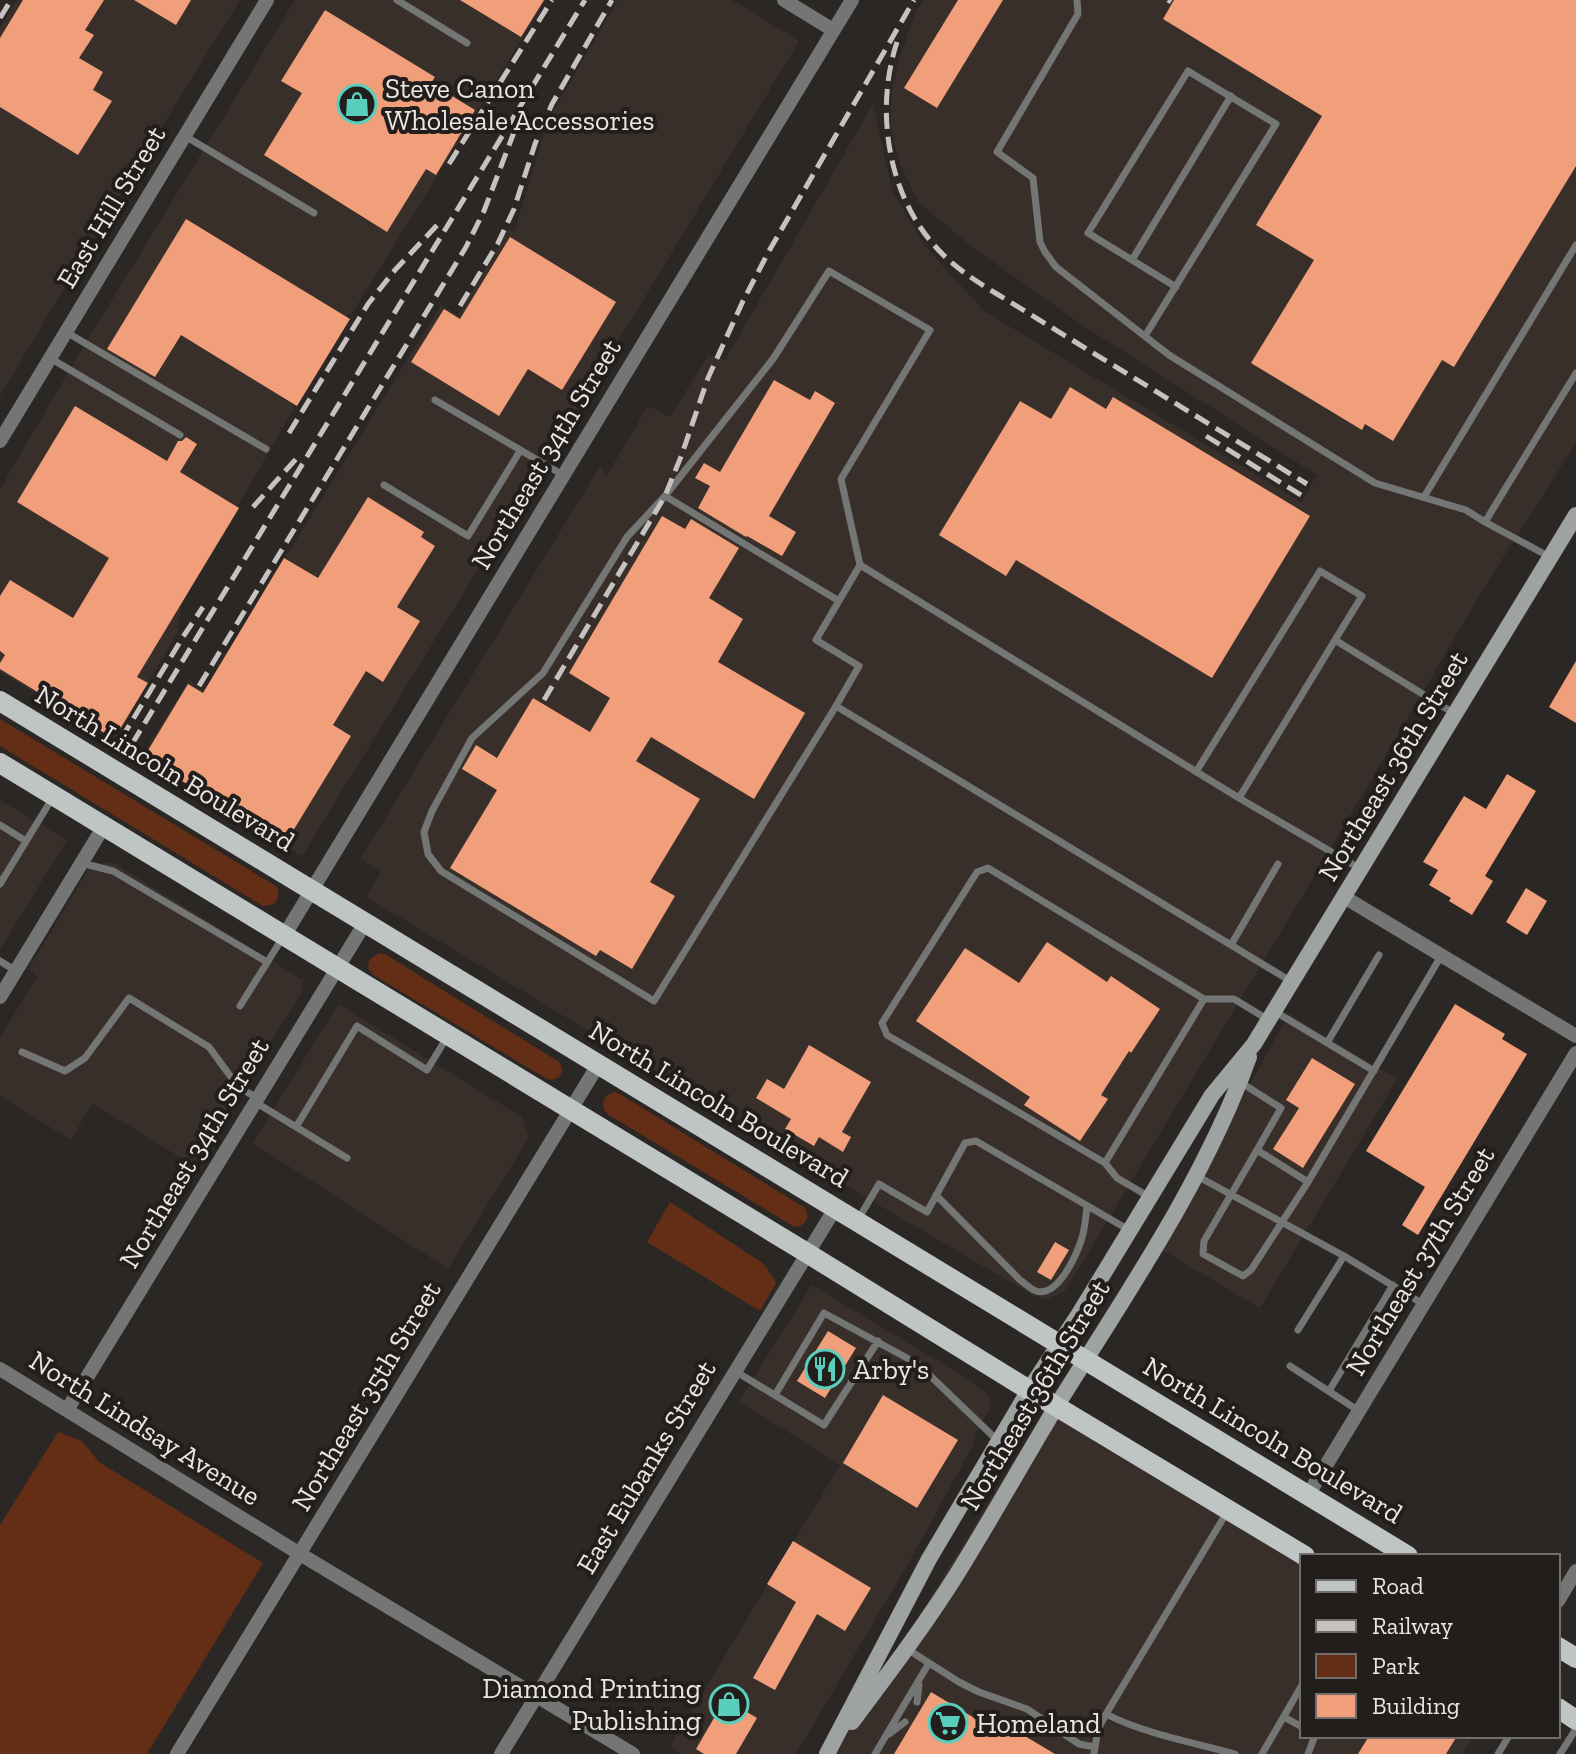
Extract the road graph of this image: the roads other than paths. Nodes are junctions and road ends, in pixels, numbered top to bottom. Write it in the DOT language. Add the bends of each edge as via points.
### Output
graph roads {
  1 [pos="267,0"];
  2 [pos="397,0"];
  3 [pos="784,0"];
  4 [pos="852,0"];
  5 [pos="1077,0"];
  6 [pos="833,30"];
  7 [pos="467,43"];
  8 [pos="1231,96"];
  9 [pos="185,136"];
  10 [pos="314,213"];
  11 [pos="1576,245"];
  12 [pos="1132,260"];
  13 [pos="1176,287"];
  14 [pos="66,332"];
  15 [pos="1145,336"];
  16 [pos="50,358"];
  17 [pos="1576,373"];
  18 [pos="435,400"];
  19 [pos="180,435"];
  20 [pos="0,441"];
  21 [pos="266,449"];
  22 [pos="520,451"];
  23 [pos="563,475"];
  24 [pos="384,485"];
  25 [pos="665,496"];
  26 [pos="1424,497"];
  27 [pos="1576,515"];
  28 [pos="1485,522"];
  29 [pos="1550,557"];
  30 [pos="860,565"];
  31 [pos="839,601"];
  32 [pos="1335,640"];
  33 [pos="0,701"];
  34 [pos="836,706"];
  35 [pos="1455,714"];
  36 [pos="0,763"];
  37 [pos="1196,772"];
  38 [pos="54,795"];
  39 [pos="1239,798"];
  40 [pos="0,825"];
  41 [pos="104,826"];
  42 [pos="26,841"];
  43 [pos="81,863"];
  44 [pos="1278,864"];
  45 [pos="1361,869"];
  46 [pos="0,884"];
  47 [pos="312,890"];
  48 [pos="1344,897"];
  49 [pos="365,923"];
  50 [pos="284,936"];
  51 [pos="1231,945"];
  52 [pos="1379,955"];
  53 [pos="1442,955"];
  54 [pos="0,961"];
  55 [pos="267,962"];
  56 [pos="337,968"];
  57 [pos="16,971"];
  58 [pos="1292,982"];
  59 [pos="0,997"];
  60 [pos="1204,999"];
  61 [pos="240,1006"];
  62 [pos="1272,1016"];
  63 [pos="448,1035"];
  64 [pos="1576,1036"];
  65 [pos="1327,1043"];
  66 [pos="1254,1044"];
  67 [pos="22,1052"];
  68 [pos="1576,1053"];
  69 [pos="598,1065"];
  70 [pos="1374,1071"];
  71 [pos="1240,1082"];
  72 [pos="256,1100"];
  73 [pos="570,1109"];
  74 [pos="296,1127"];
  75 [pos="1257,1150"];
  76 [pos="347,1158"];
  77 [pos="1105,1163"];
  78 [pos="1195,1175"];
  79 [pos="1308,1182"];
  80 [pos="936,1195"];
  81 [pos="1232,1195"];
  82 [pos="1149,1197"];
  83 [pos="1087,1206"];
  84 [pos="836,1207"];
  85 [pos="857,1220"];
  86 [pos="1283,1223"];
  87 [pos="1129,1230"];
  88 [pos="807,1253"];
  89 [pos="1344,1256"];
  90 [pos="1393,1285"];
  91 [pos="1424,1304"];
  92 [pos="1298,1330"];
  93 [pos="878,1341"];
  94 [pos="1060,1343"];
  95 [pos="1087,1359"];
  96 [pos="1290,1366"];
  97 [pos="0,1369"];
  98 [pos="735,1371"];
  99 [pos="1029,1390"];
  100 [pos="1329,1391"];
  101 [pos="775,1395"];
  102 [pos="1057,1406"];
  103 [pos="67,1410"];
  104 [pos="1359,1411"];
  105 [pos="999,1442"];
  106 [pos="1308,1495"];
  107 [pos="1228,1510"];
  108 [pos="300,1554"];
  109 [pos="1302,1554"];
  110 [pos="1405,1554"];
  111 [pos="1574,1580"];
  112 [pos="1560,1598"];
  113 [pos="907,1649"];
  114 [pos="929,1663"];
  115 [pos="920,1678"];
  116 [pos="1300,1689"];
  117 [pos="536,1696"];
  118 [pos="917,1702"];
  119 [pos="1106,1714"];
  120 [pos="1284,1717"];
  121 [pos="905,1722"];
  122 [pos="1300,1726"];
  123 [pos="1576,1729"];
  124 [pos="885,1738"];
  125 [pos="1095,1750"];
  126 [pos="177,1754"];
  127 [pos="501,1754"];
  128 [pos="633,1754"];
  129 [pos="828,1754"];
  130 [pos="875,1754"];
  131 [pos="1235,1754"];
  132 [pos="1262,1754"];
  133 [pos="1560,1754"];
  1 -- 9 [label="street, East Hill Street"];
  2 -- 7 [label="lane"];
  3 -- 6 [label="street"];
  4 -- 6 [label="street, Northeast 34th Street"];
  5 -- 15 [label="lane" via="1078,14 997,152 1033,178 1040,242 1056,267"];
  6 -- 23 [label="street, Northeast 34th Street"];
  8 -- 12 [label="lane"];
  8 -- 12 [label="lane" via="1188,71 1088,233"];
  8 -- 13 [label="lane" via="1276,124"];
  9 -- 10 [label="lane"];
  9 -- 14 [label="street, East Hill Street"];
  11 -- 26 [label="lane"];
  12 -- 13 [label="lane"];
  13 -- 15 [label="lane"];
  14 -- 16 [label="street, East Hill Street"];
  14 -- 21 [label="lane"];
  15 -- 26 [label="lane" via="1375,483"];
  16 -- 19 [label="lane"];
  16 -- 20 [label="street, East Hill Street"];
  17 -- 28 [label="lane"];
  18 -- 22 [label="lane"];
  22 -- 23 [label="lane"];
  22 -- 24 [label="lane" via="468,536"];
  23 -- 47 [label="street, Northeast 34th Street"];
  25 -- 30 [label="lane" via="773,359 829,271 930,330 841,479"];
  25 -- 31 [label="lane"];
  25 -- 34 [label="lane" via="627,537 543,673 472,738 424,832 428,854 441,871 654,1001"];
  26 -- 28 [label="lane"];
  27 -- 29 [label="main road, Northeast 36th Street"];
  28 -- 29 [label="lane"];
  29 -- 35 [label="main road, Northeast 36th Street"];
  30 -- 31 [label="lane"];
  30 -- 37 [label="lane"];
  31 -- 34 [label="lane" via="816,640 859,666"];
  32 -- 35 [label="lane"];
  32 -- 37 [label="lane" via="1362,596 1320,571"];
  32 -- 39 [label="lane"];
  33 -- 47 [label="main road, North Lincoln Boulevard"];
  34 -- 51 [label="lane"];
  35 -- 45 [label="main road, Northeast 36th Street"];
  36 -- 38 [label="main road"];
  37 -- 39 [label="lane"];
  38 -- 41 [label="main road"];
  38 -- 42 [label="lane"];
  39 -- 45 [label="lane"];
  40 -- 42 [label="lane"];
  41 -- 43 [label="street"];
  41 -- 50 [label="main road"];
  42 -- 46 [label="lane"];
  43 -- 55 [label="lane" via="113,871"];
  43 -- 57 [label="street"];
  44 -- 51 [label="lane"];
  45 -- 48 [label="main road, Northeast 36th Street"];
  47 -- 49 [label="main road, North Lincoln Boulevard"];
  47 -- 50 [label="street, Northeast 34th Street"];
  48 -- 53 [label="street"];
  48 -- 58 [label="main road, Northeast 36th Street"];
  49 -- 56 [label="street, Northeast 34th Street"];
  49 -- 69 [label="main road, North Lincoln Boulevard"];
  50 -- 55 [label="lane"];
  50 -- 56 [label="main road"];
  51 -- 58 [label="lane"];
  52 -- 65 [label="lane"];
  53 -- 64 [label="street"];
  53 -- 70 [label="lane"];
  54 -- 57 [label="lane"];
  55 -- 61 [label="lane"];
  56 -- 63 [label="main road"];
  56 -- 72 [label="street, Northeast 34th Street"];
  57 -- 59 [label="street"];
  58 -- 62 [label="main road, Northeast 36th Street"];
  60 -- 62 [label="lane" via="1234,999"];
  60 -- 77 [label="lane"];
  60 -- 77 [label="lane" via="988,868 977,872 882,1023 887,1035"];
  62 -- 65 [label="lane"];
  62 -- 66 [label="main road, Northeast 36th Street"];
  63 -- 73 [label="main road"];
  63 -- 74 [label="lane" via="427,1070 357,1026"];
  65 -- 70 [label="lane"];
  66 -- 71 [label="main road, Northeast 36th Street"];
  66 -- 82 [label="main road, Northeast 36th Street" via="1212,1095"];
  67 -- 72 [label="lane" via="65,1071 85,1058 129,998 209,1047 239,1088"];
  68 -- 91 [label="street, Northeast 37th Street"];
  69 -- 73 [label="street, Northeast 35th Street"];
  69 -- 84 [label="main road, North Lincoln Boulevard"];
  70 -- 79 [label="lane"];
  71 -- 75 [label="lane" via="1281,1108"];
  71 -- 78 [label="main road, Northeast 36th Street"];
  72 -- 74 [label="lane"];
  72 -- 103 [label="street, Northeast 34th Street"];
  73 -- 88 [label="main road"];
  73 -- 108 [label="street, Northeast 35th Street"];
  74 -- 76 [label="lane"];
  75 -- 79 [label="lane"];
  75 -- 81 [label="lane"];
  77 -- 82 [label="lane" via="1117,1178"];
  78 -- 81 [label="lane"];
  78 -- 95 [label="main road, Northeast 36th Street"];
  79 -- 86 [label="lane"];
  80 -- 83 [label="lane" via="965,1143 976,1141"];
  80 -- 83 [label="lane" via="1034,1291 1050,1290 1059,1282 1083,1235"];
  80 -- 85 [label="lane" via="927,1212 879,1184"];
  81 -- 86 [label="lane"];
  81 -- 86 [label="lane" via="1204,1241 1203,1254 1243,1276"];
  82 -- 87 [label="main road, Northeast 36th Street"];
  83 -- 87 [label="lane"];
  84 -- 85 [label="main road, North Lincoln Boulevard"];
  84 -- 88 [label="street, East Eubanks Street"];
  85 -- 94 [label="main road, North Lincoln Boulevard"];
  86 -- 89 [label="lane"];
  87 -- 94 [label="main road, Northeast 36th Street"];
  88 -- 98 [label="street, East Eubanks Street"];
  88 -- 99 [label="main road"];
  89 -- 90 [label="lane"];
  89 -- 92 [label="lane"];
  90 -- 91 [label="lane"];
  90 -- 100 [label="lane"];
  91 -- 104 [label="street, Northeast 37th Street"];
  93 -- 101 [label="lane" via="824,1313"];
  93 -- 101 [label="lane" via="824,1425"];
  93 -- 105 [label="lane" via="918,1364"];
  94 -- 95 [label="main road, North Lincoln Boulevard"];
  94 -- 99 [label="main road, Northeast 36th Street"];
  95 -- 102 [label="main road, Northeast 36th Street"];
  95 -- 106 [label="main road, North Lincoln Boulevard"];
  96 -- 100 [label="lane"];
  97 -- 103 [label="street, North Lindsay Avenue"];
  98 -- 101 [label="lane"];
  98 -- 117 [label="street, East Eubanks Street"];
  99 -- 102 [label="main road"];
  99 -- 105 [label="main road, Northeast 36th Street"];
  100 -- 104 [label="lane"];
  102 -- 107 [label="main road"];
  102 -- 113 [label="main road, Northeast 36th Street"];
  103 -- 108 [label="street, North Lindsay Avenue"];
  104 -- 106 [label="street, Northeast 37th Street"];
  105 -- 129 [label="main road, Northeast 36th Street" via="929,1559"];
  106 -- 110 [label="main road, North Lincoln Boulevard"];
  107 -- 109 [label="main road"];
  107 -- 119 [label="lane"];
  108 -- 117 [label="street, North Lindsay Avenue"];
  108 -- 126 [label="street, Northeast 35th Street"];
  111 -- 112 [label="street"];
  113 -- 114 [label="lane"];
  113 -- 129 [label="main road, Northeast 36th Street"];
  114 -- 115 [label="lane"];
  114 -- 125 [label="lane" via="979,1692 1027,1709"];
  115 -- 118 [label="lane"];
  115 -- 124 [label="lane"];
  116 -- 120 [label="lane"];
  117 -- 127 [label="street, East Eubanks Street"];
  117 -- 128 [label="street, North Lindsay Avenue"];
  119 -- 125 [label="lane"];
  119 -- 131 [label="lane"];
  120 -- 122 [label="lane"];
  120 -- 132 [label="lane"];
  121 -- 124 [label="lane"];
  123 -- 133 [label="lane"];
  124 -- 130 [label="lane"];
}
